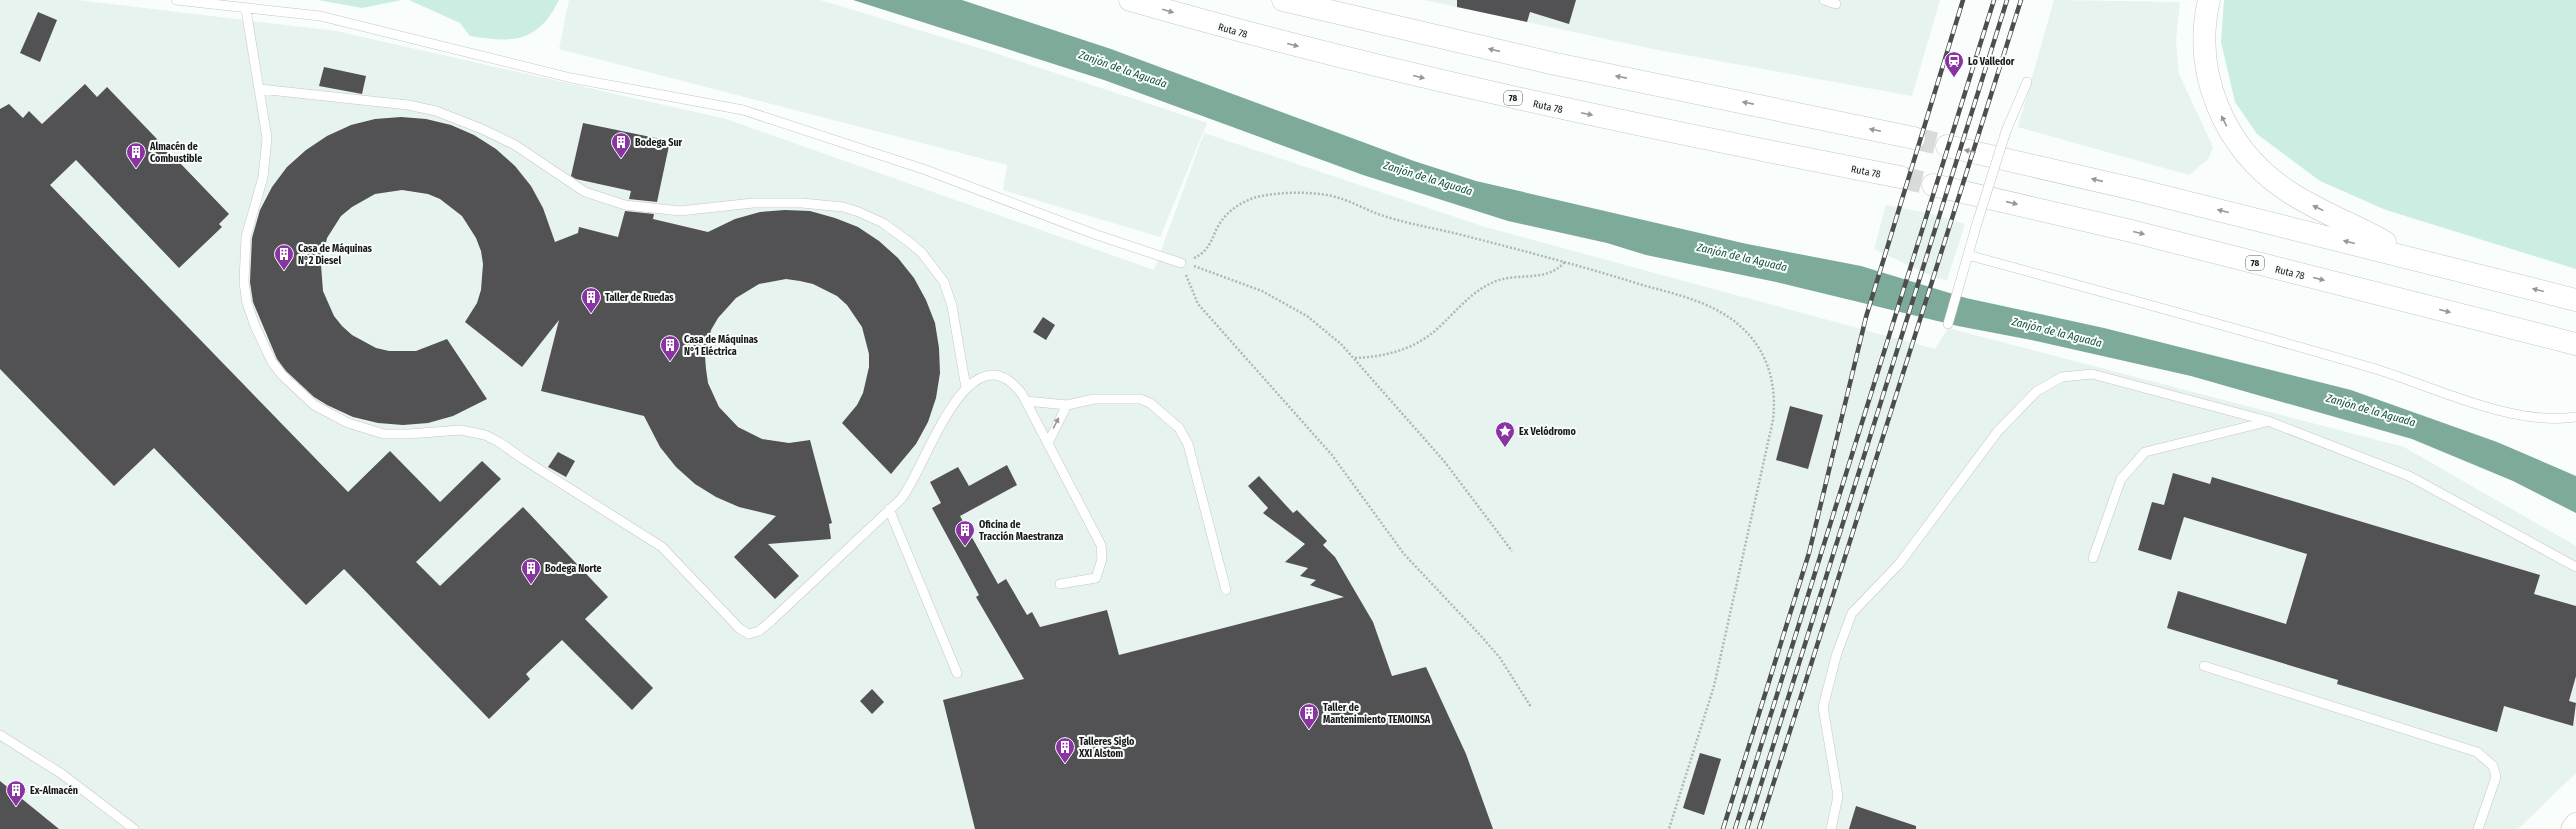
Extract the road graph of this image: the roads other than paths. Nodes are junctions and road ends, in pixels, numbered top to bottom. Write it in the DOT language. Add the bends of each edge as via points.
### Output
graph roads {
  1 [pos="176,0"];
  2 [pos="1130,0"];
  3 [pos="1283,0"];
  4 [pos="1824,0"];
  5 [pos="2209,0"];
  6 [pos="1836,4"];
  7 [pos="246,10"];
  8 [pos="2027,82"];
  9 [pos="260,89"];
  10 [pos="1914,138"];
  11 [pos="1947,146"];
  12 [pos="1900,177"];
  13 [pos="1933,185"];
  14 [pos="1968,255"];
  15 [pos="2414,258"];
  16 [pos="1181,263"];
  17 [pos="2576,300"];
  18 [pos="1948,324"];
  19 [pos="2576,344"];
  20 [pos="966,388"];
  21 [pos="1026,401"];
  22 [pos="1067,405"];
  23 [pos="2576,417"];
  24 [pos="2268,421"];
  25 [pos="1048,443"];
  26 [pos="889,509"];
  27 [pos="2093,558"];
  28 [pos="2576,567"];
  29 [pos="1060,584"];
  30 [pos="1226,590"];
  31 [pos="2204,666"];
  32 [pos="957,673"];
  33 [pos="0,735"];
  34 [pos="2576,824"];
  35 [pos="134,829"];
  36 [pos="1831,829"];
  37 [pos="2478,829"];
  38 [pos="2572,829"];
  1 -- 7 [label="lane"];
  2 -- 12 [label="main road, Ruta 78 / 78, one-way" via="1241,32 1472,89"];
  10 -- 3 [label="main road, one-way" via="1551,63"];
  4 -- 6 [label="lane"];
  15 -- 5 [label="main road, one-way" via="2295,196 2272,180 2247,155 2226,126 2212,92 2205,55"];
  7 -- 9 [label="lane"];
  7 -- 16 [label="lane" via="320,16 571,78 743,110 926,170 1094,234"];
  8 -- 14 [label="lane, bridge" via="2006,131"];
  9 -- 20 [label="lane" via="408,104 436,111 515,145 585,192 625,205 680,211 753,203 802,202 843,207 859,212 883,223 909,242 922,253 944,282 952,306"];
  9 -- 26 [label="lane" via="265,119 266,160 246,237 243,262 247,303 272,362 314,405 348,423 384,434 461,430 485,435 499,442 662,547 740,629 749,634 759,631 771,621"];
  15 -- 11 [label="main road, one-way"];
  13 -- 19 [label="main road, Ruta 78 / 78, one-way" via="2127,230"];
  14 -- 18 [label="lane"];
  14 -- 23 [label="lane" via="2370,367 2524,417 2559,420"];
  17 -- 15 [label="main road, one-way"];
  20 -- 21 [label="lane" via="974,380 988,375 1001,376 1014,383"];
  20 -- 26 [label="lane" via="928,446 909,489"];
  21 -- 22 [label="lane"];
  21 -- 25 [label="lane"];
  25 -- 22 [label="lane, one-way"];
  22 -- 30 [label="lane" via="1094,399 1140,399 1150,402 1179,428 1188,444"];
  24 -- 27 [label="lane" via="2145,452 2121,479"];
  24 -- 28 [label="lane" via="2409,476"];
  24 -- 36 [label="lane" via="2092,374 2062,377 2036,391 1998,431 1898,564 1852,613 1837,653 1824,707 1838,796"];
  25 -- 29 [label="lane" via="1102,552 1101,566 1096,578"];
  26 -- 32 [label="lane"];
  31 -- 37 [label="lane" via="2477,752 2493,766 2496,777"];
  33 -- 35 [label="lane" via="62,774"];
  34 -- 38 [label="main road"];
}
